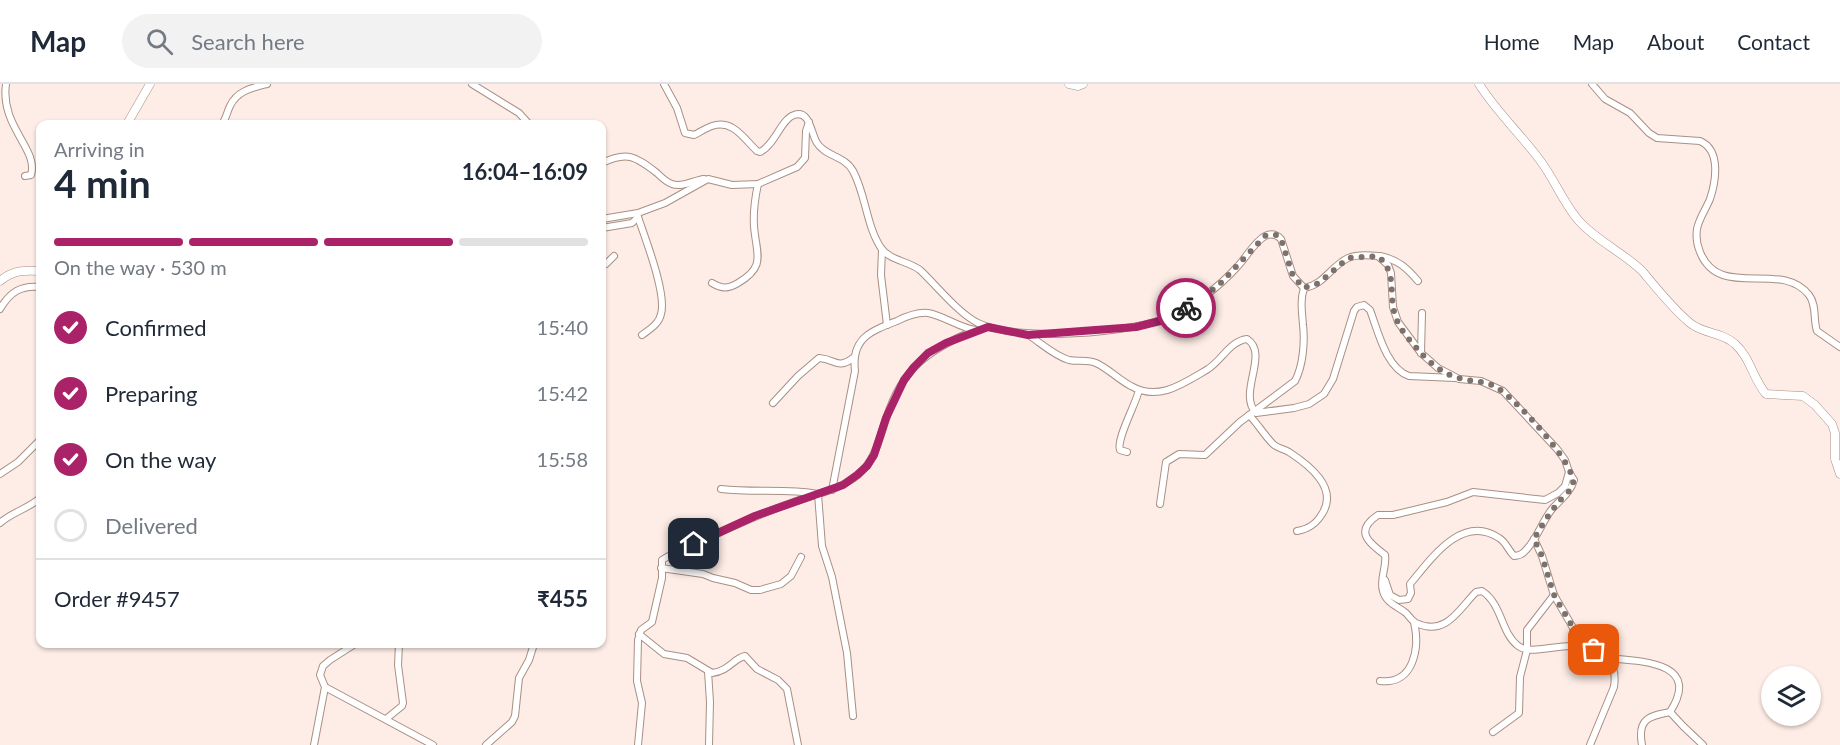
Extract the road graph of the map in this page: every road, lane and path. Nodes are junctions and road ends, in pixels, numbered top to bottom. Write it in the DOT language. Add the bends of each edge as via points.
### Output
graph roads {
  1 [pos="6,84"];
  2 [pos="150,84"];
  3 [pos="267,84"];
  4 [pos="472,84"];
  5 [pos="664,84"];
  6 [pos="1069,84"];
  7 [pos="1083,84"];
  8 [pos="1479,84"];
  9 [pos="1592,84"];
  10 [pos="129,120"];
  11 [pos="224,120"];
  12 [pos="525,120"];
  13 [pos="809,123"];
  14 [pos="606,161"];
  15 [pos="25,176"];
  16 [pos="708,179"];
  17 [pos="758,184"];
  18 [pos="638,215"];
  19 [pos="606,219"];
  20 [pos="606,227"];
  21 [pos="882,250"];
  22 [pos="614,256"];
  23 [pos="1378,256"];
  24 [pos="606,264"];
  25 [pos="36,271"];
  26 [pos="0,281"];
  27 [pos="1418,281"];
  28 [pos="712,283"];
  29 [pos="36,287"];
  30 [pos="1304,288"];
  31 [pos="0,309"];
  32 [pos="1422,313"];
  33 [pos="886,325"];
  34 [pos="988,327"];
  35 [pos="975,330"];
  36 [pos="642,335"];
  37 [pos="1028,335"];
  38 [pos="1840,347"];
  39 [pos="1421,353"];
  40 [pos="853,358"];
  41 [pos="1458,378"];
  42 [pos="1139,390"];
  43 [pos="773,403"];
  44 [pos="1252,413"];
  45 [pos="36,444"];
  46 [pos="1127,452"];
  47 [pos="1569,472"];
  48 [pos="0,474"];
  49 [pos="1840,474"];
  50 [pos="721,489"];
  51 [pos="832,490"];
  52 [pos="818,494"];
  53 [pos="36,500"];
  54 [pos="1160,504"];
  55 [pos="0,523"];
  56 [pos="1297,531"];
  57 [pos="1534,539"];
  58 [pos="801,557"];
  59 [pos="661,568"];
  60 [pos="1384,573"];
  61 [pos="1554,595"];
  62 [pos="1414,622"];
  63 [pos="639,634"];
  64 [pos="1583,645"];
  65 [pos="349,648"];
  66 [pos="399,648"];
  67 [pos="533,648"];
  68 [pos="1527,650"];
  69 [pos="1606,658"];
  70 [pos="708,671"];
  71 [pos="1380,681"];
  72 [pos="325,687"];
  73 [pos="1671,712"];
  74 [pos="853,716"];
  75 [pos="386,719"];
  76 [pos="1493,732"];
  77 [pos="314,745"];
  78 [pos="433,745"];
  79 [pos="486,745"];
  80 [pos="638,745"];
  81 [pos="709,745"];
  82 [pos="798,745"];
  83 [pos="1590,745"];
  84 [pos="1642,745"];
  85 [pos="1703,745"];
  1 -- 15 [label="street" via="6,116 32,165 31,175"];
  2 -- 10 [label="street"];
  3 -- 11 [label="street" via="238,94"];
  4 -- 12 [label="street"];
  5 -- 13 [label="street" via="677,108 682,129 689,135 710,126 729,126 760,152 790,117 803,115"];
  6 -- 7 [label="street"];
  8 -- 49 [label="street" via="1543,164 1578,220 1642,271 1691,325 1736,344 1766,394 1803,396 1815,405 1832,424"];
  9 -- 38 [label="street" via="1605,99 1630,113 1657,138 1706,144 1715,169 1710,200 1697,230 1697,243 1705,262 1725,277 1776,279 1799,287 1811,297 1817,331"];
  13 -- 17 [label="street" via="802,163"];
  13 -- 21 [label="street" via="817,144 853,171"];
  14 -- 16 [label="street" via="626,156 676,185"];
  16 -- 17 [label="street"];
  16 -- 18 [label="street"];
  17 -- 28 [label="street" via="754,217 759,250 756,268 727,288"];
  18 -- 19 [label="street"];
  18 -- 20 [label="street" via="632,223"];
  18 -- 36 [label="street" via="653,261 662,312 654,326"];
  21 -- 33 [label="street"];
  21 -- 34 [label="street" via="912,264 969,318"];
  22 -- 24 [label="street"];
  23 -- 27 [label="street" via="1402,264"];
  23 -- 30 [label="street" via="1348,258 1319,283"];
  23 -- 39 [label="street" via="1391,273 1398,322"];
  25 -- 26 [label="street" via="16,271"];
  29 -- 31 [label="street" via="21,288"];
  30 -- 37 [label="street" via="1293,276 1281,239 1271,234 1260,240 1218,286 1164,320 1136,327"];
  30 -- 44 [label="street" via="1299,374 1290,386"];
  32 -- 39 [label="street"];
  33 -- 35 [label="street" via="921,313"];
  33 -- 40 [label="street" via="866,336"];
  34 -- 35 [label="street"];
  34 -- 37 [label="street"];
  35 -- 51 [label="street" via="937,348 914,367 897,394 867,466"];
  37 -- 42 [label="street" via="1066,359 1096,363"];
  39 -- 41 [label="street"];
  40 -- 43 [label="street" via="840,365 819,358"];
  40 -- 51 [label="street" via="855,371"];
  41 -- 44 [label="street" via="1402,374 1391,361 1370,310 1364,305 1354,311 1333,378 1324,394 1294,408"];
  41 -- 47 [label="street" via="1481,381 1503,391 1557,449"];
  42 -- 44 [label="street" via="1162,392 1180,386 1212,366 1235,343 1247,339 1257,352 1251,382"];
  42 -- 46 [label="street" via="1119,442 1120,450"];
  44 -- 54 [label="street" via="1205,455 1179,454 1166,462"];
  44 -- 56 [label="street" via="1275,446 1287,450 1313,470 1328,497 1317,521 1308,529"];
  45 -- 48 [label="street"];
  47 -- 57 [label="street" via="1574,480 1572,487 1551,510"];
  47 -- 60 [label="street" via="1565,486 1545,500 1473,492 1447,502 1378,515 1367,524 1365,535 1385,555"];
  50 -- 52 [label="street"];
  51 -- 52 [label="street"];
  52 -- 59 [label="street" via="755,516 675,553 663,560"];
  52 -- 74 [label="street" via="822,546 847,653"];
  53 -- 55 [label="street"];
  57 -- 60 [label="street" via="1524,552 1514,556 1497,536 1480,531 1458,534 1410,584 1408,599 1390,595"];
  57 -- 61 [label="street"];
  58 -- 59 [label="street" via="790,576 780,584 760,590 703,574"];
  59 -- 63 [label="street" via="651,622"];
  60 -- 62 [label="street" via="1386,598"];
  61 -- 64 [label="street"];
  61 -- 68 [label="street" via="1527,630"];
  62 -- 68 [label="street" via="1448,623 1476,592 1482,591 1489,595 1516,645"];
  62 -- 71 [label="street" via="1416,641 1410,667 1396,681"];
  63 -- 70 [label="street" via="664,654 687,658"];
  63 -- 80 [label="street" via="637,681 642,703"];
  64 -- 68 [label="street"];
  64 -- 69 [label="street"];
  65 -- 72 [label="street" via="323,666 320,675"];
  66 -- 75 [label="street" via="403,703"];
  67 -- 79 [label="street" via="519,678 513,722"];
  68 -- 76 [label="street" via="1520,677 1519,713"];
  69 -- 73 [label="street" via="1657,664 1673,672 1680,693"];
  69 -- 83 [label="street" via="1615,671 1614,687"];
  70 -- 81 [label="street"];
  70 -- 82 [label="street" via="721,672 743,656 783,683 789,695"];
  72 -- 75 [label="street"];
  72 -- 77 [label="street"];
  73 -- 84 [label="street" via="1647,718 1641,729"];
  73 -- 85 [label="street"];
  75 -- 78 [label="street"];
}
